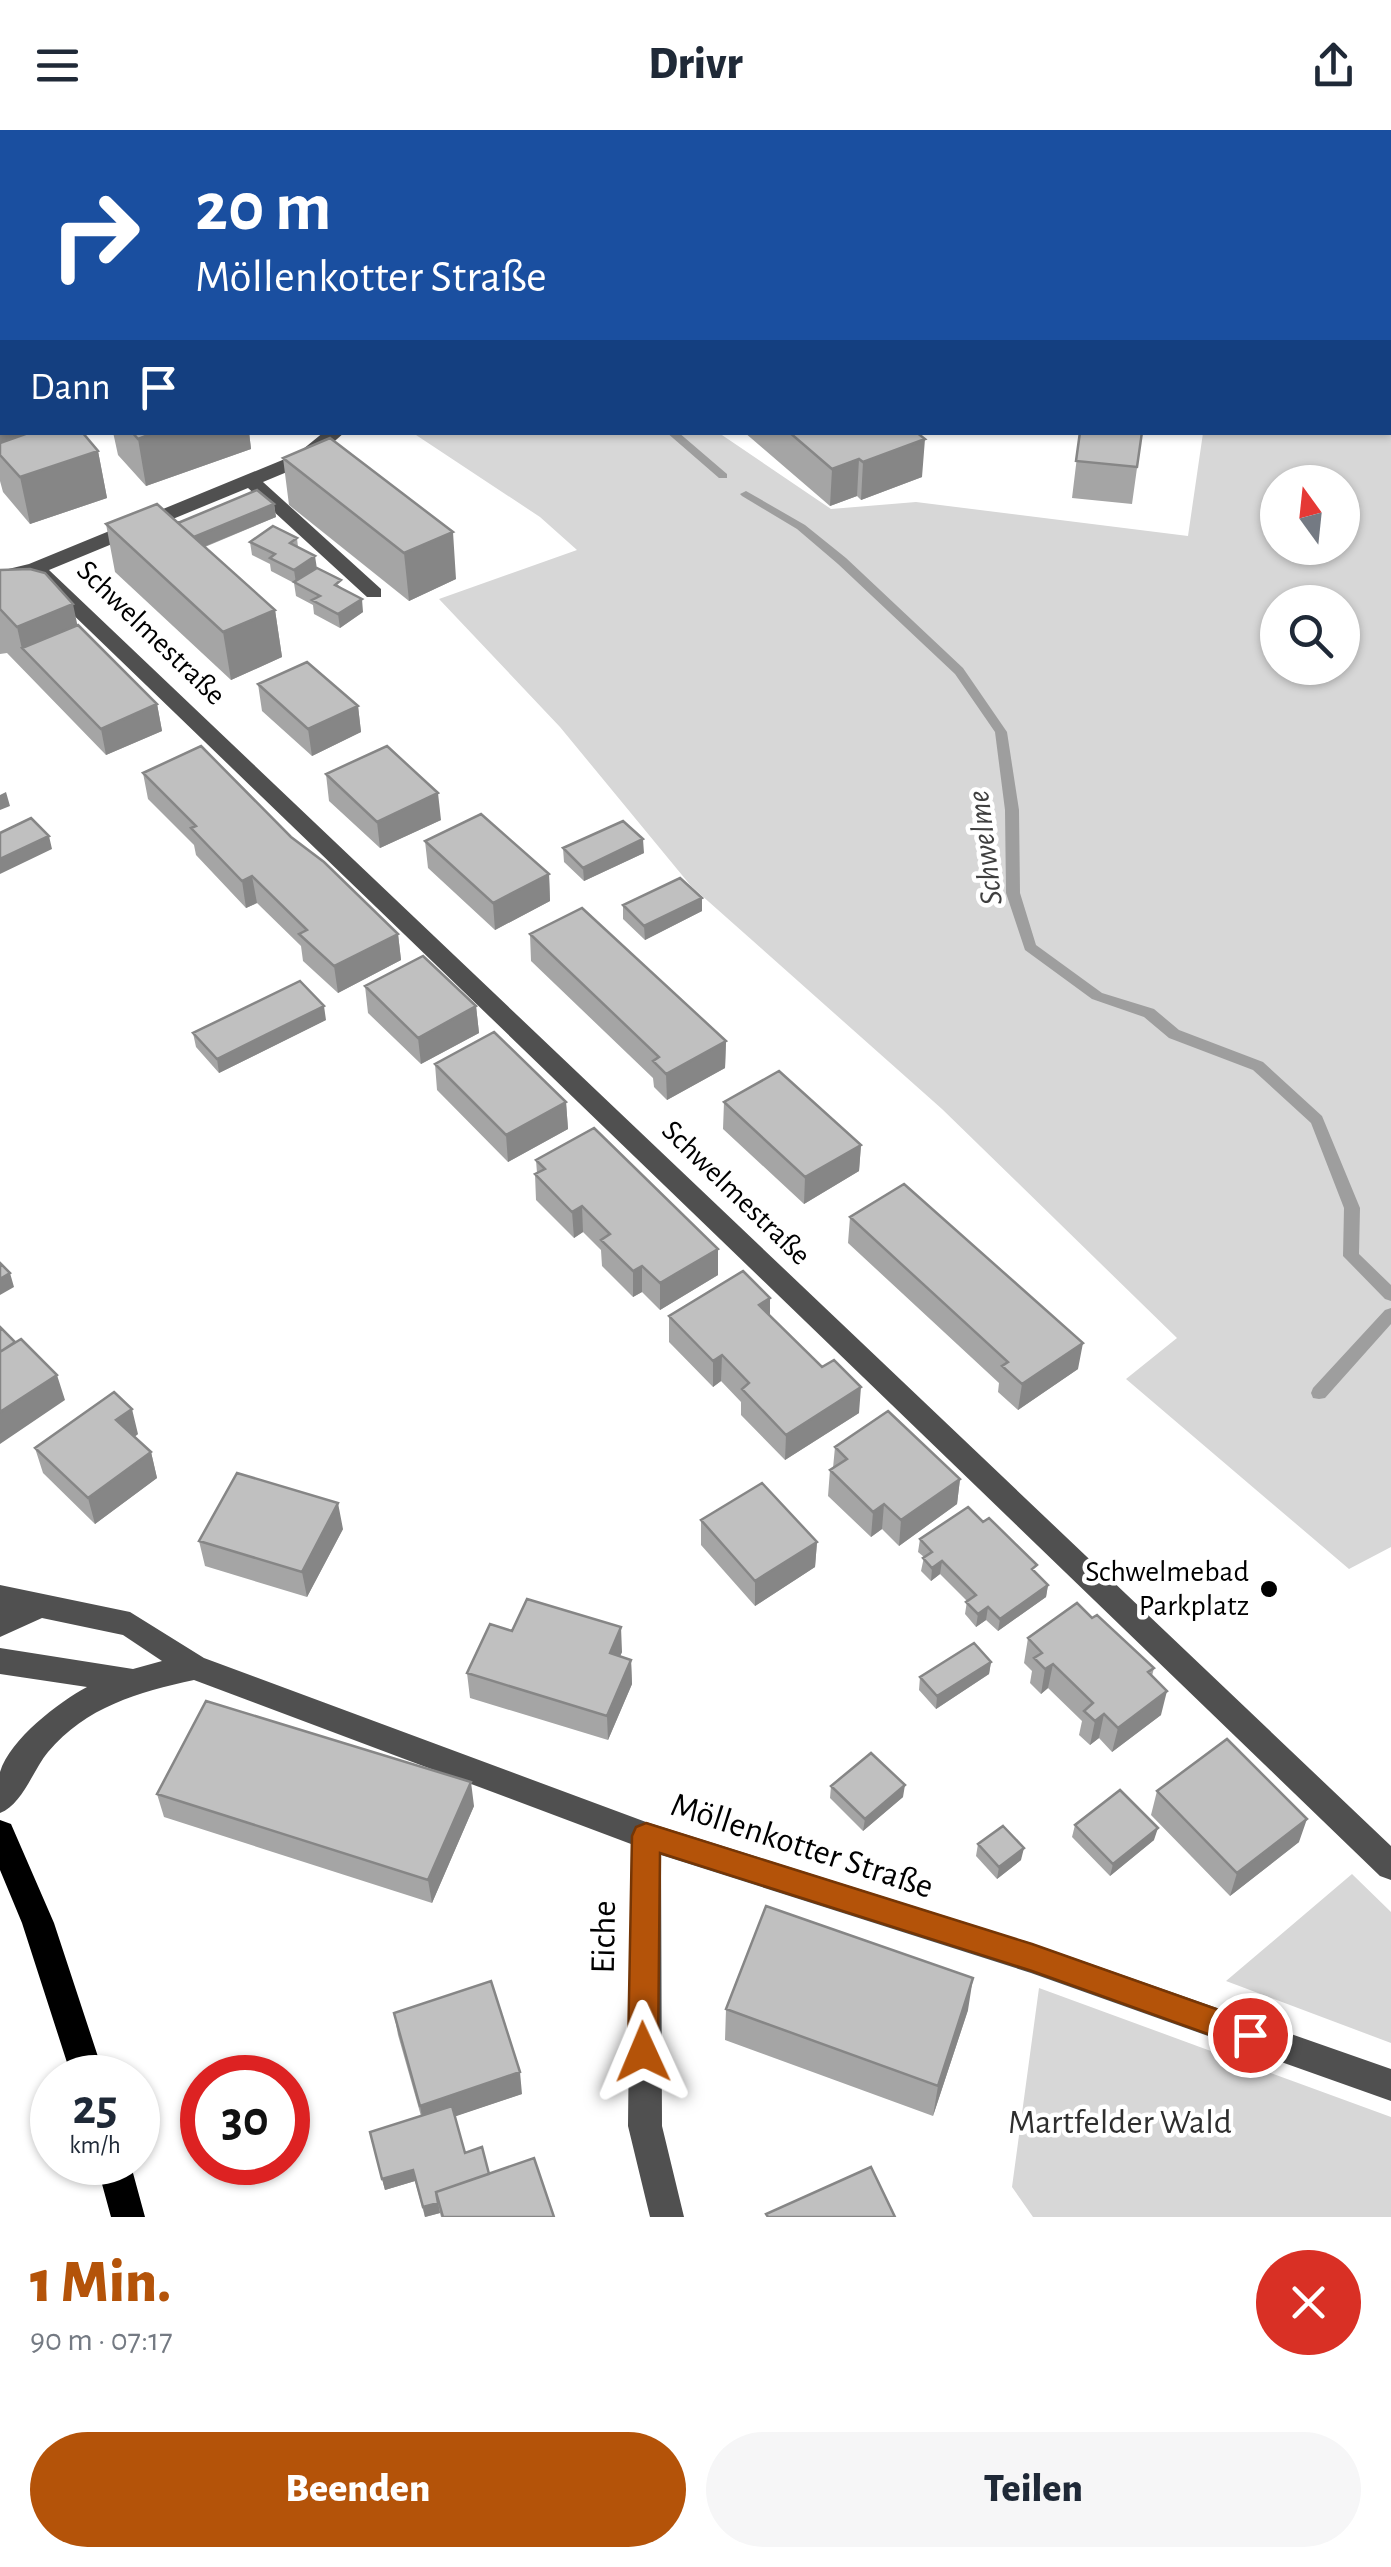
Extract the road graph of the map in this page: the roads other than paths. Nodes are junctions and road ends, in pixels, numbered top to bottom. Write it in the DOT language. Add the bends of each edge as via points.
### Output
graph roads {
  1 [pos="332,435"];
  2 [pos="250,480"];
  3 [pos="12,570"];
  4 [pos="374,593"];
  5 [pos="0,1598"];
  6 [pos="40,1605"];
  7 [pos="0,1625"];
  8 [pos="0,1661"];
  9 [pos="194,1667"];
  10 [pos="127,1680"];
  11 [pos="0,1799"];
  12 [pos="0,1834"];
  13 [pos="646,1836"];
  14 [pos="1391,1866"];
  15 [pos="81,2055"];
  16 [pos="1391,2085"];
  17 [pos="119,2185"];
  18 [pos="128,2217"];
  19 [pos="667,2217"];
  1 -- 2 [label="street" via="304,458"];
  2 -- 3 [label="street"];
  2 -- 4 [label="street"];
  3 -- 14 [label="street, Schwelmestraße"];
  5 -- 6 [label="street, Möllenkotter Straße"];
  6 -- 7 [label="street"];
  6 -- 9 [label="street, Möllenkotter Straße" via="130,1624"];
  8 -- 10 [label="street"];
  9 -- 10 [label="street"];
  9 -- 13 [label="street, Möllenkotter Straße"];
  10 -- 11 [label="street" via="78,1704 25,1754"];
  12 -- 15 [label="main road" via="38,1923"];
  13 -- 16 [label="street, Möllenkotter Straße" via="1059,1967"];
  13 -- 19 [label="street, Eiche" via="645,2126"];
  17 -- 18 [label="main road"];
}
